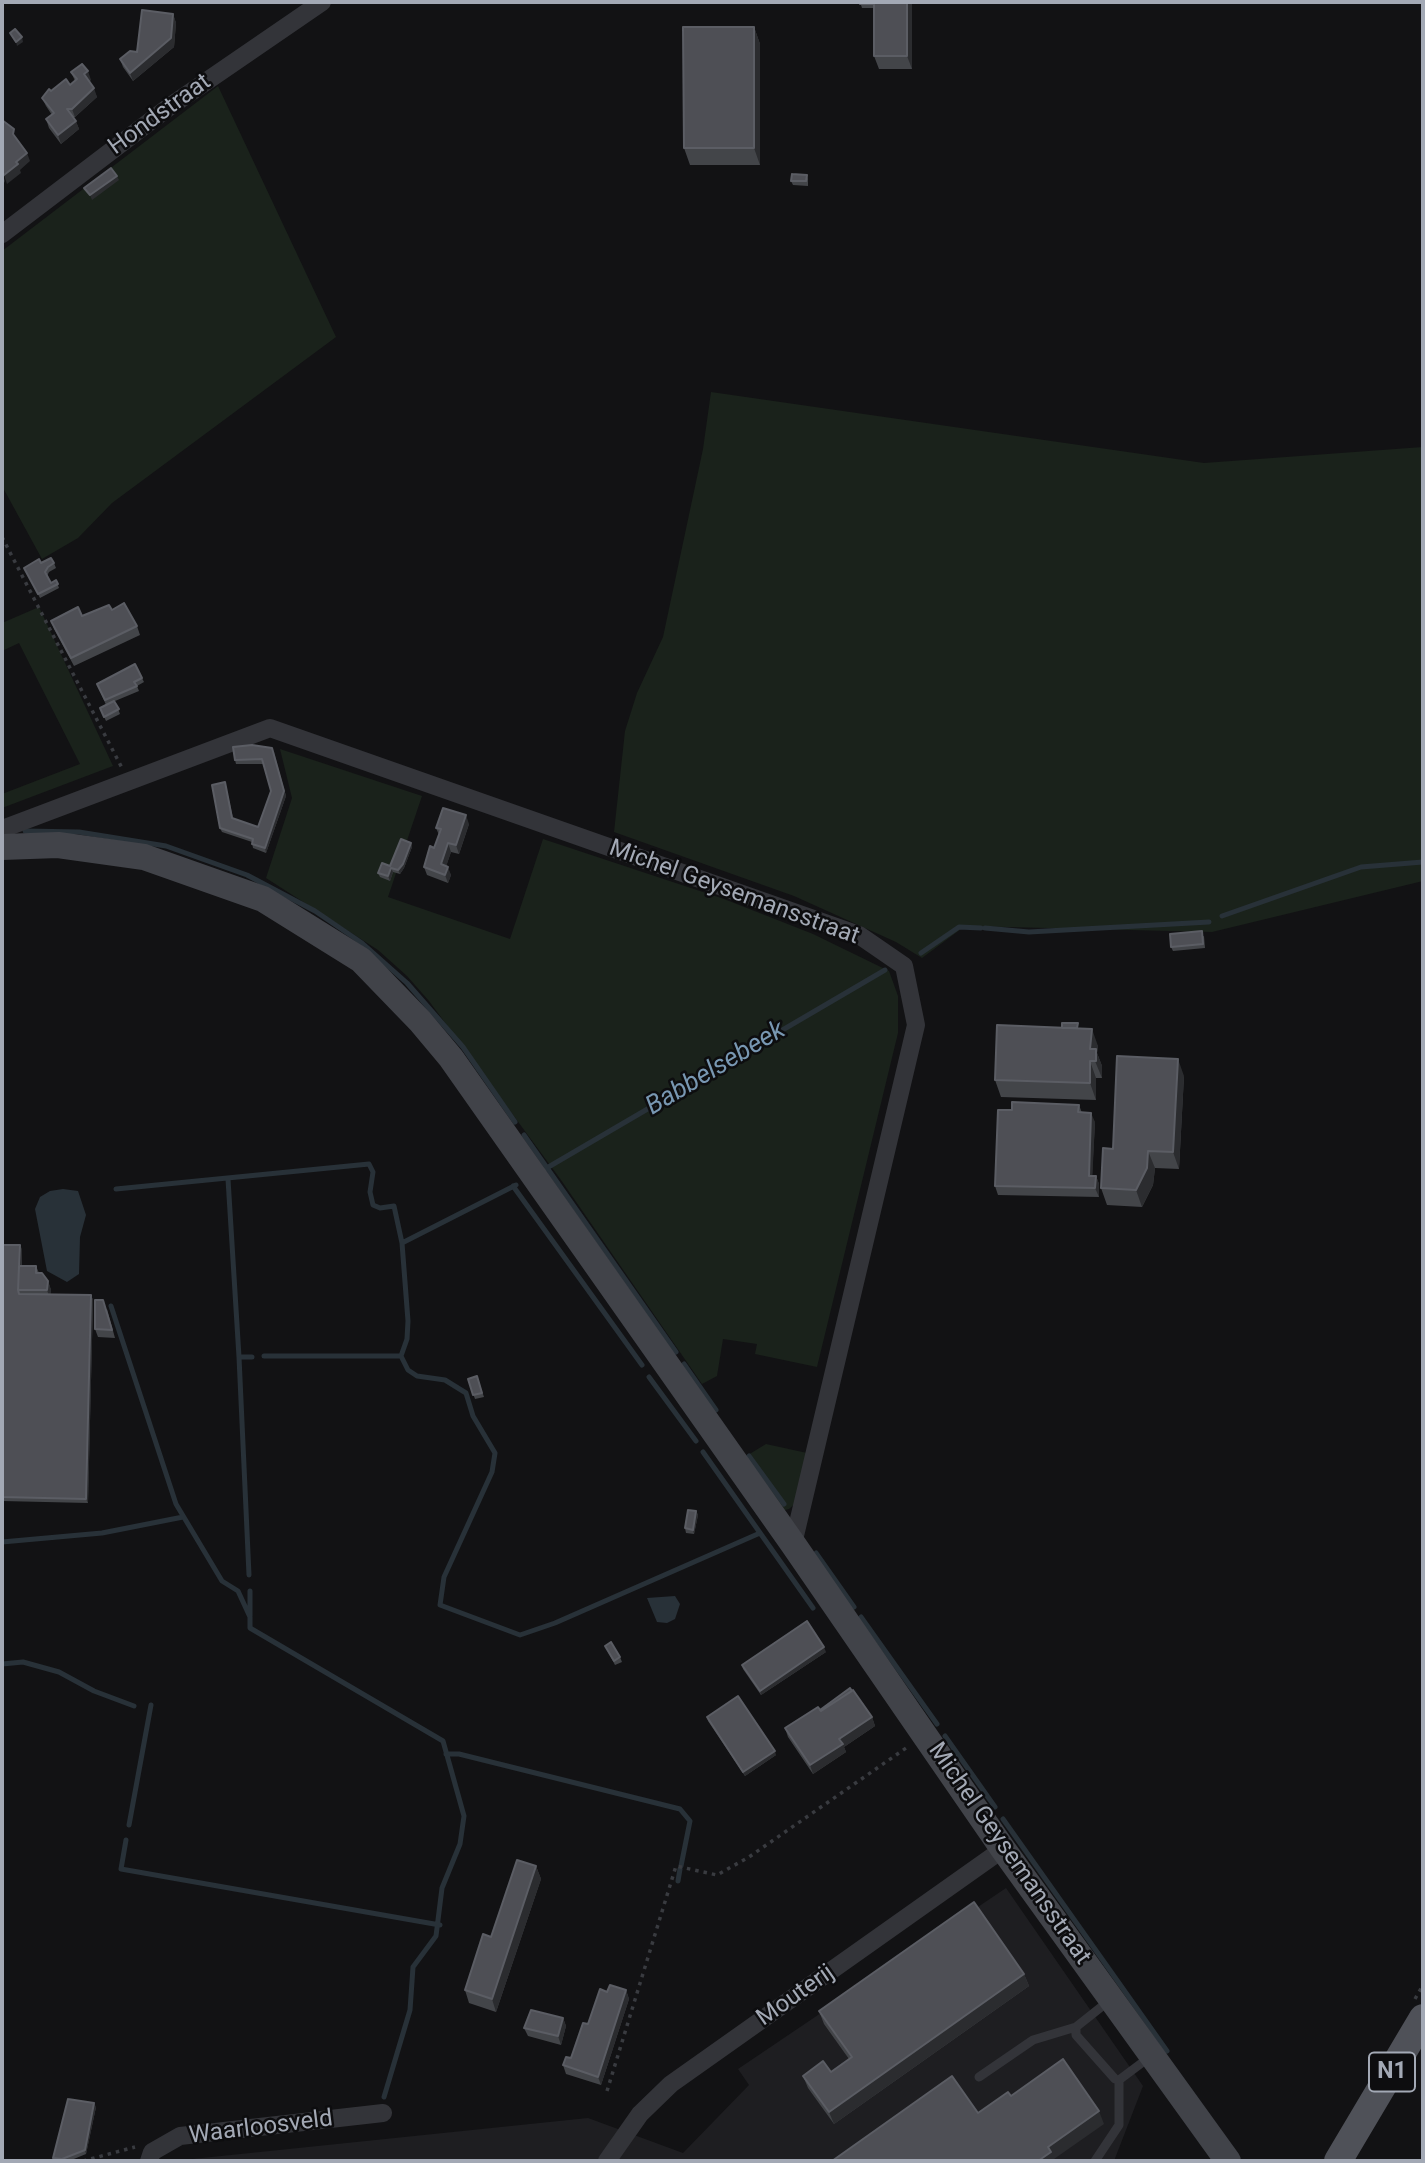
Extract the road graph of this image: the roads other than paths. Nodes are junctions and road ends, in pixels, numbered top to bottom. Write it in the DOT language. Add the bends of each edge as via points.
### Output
graph roads {
  1 [pos="322,2"];
  2 [pos="2,234"];
  3 [pos="2,829"];
  4 [pos="2,847"];
  5 [pos="793,1544"];
  6 [pos="1003,1849"];
  7 [pos="1111,1999"];
  8 [pos="1420,2006"];
  9 [pos="1076,2027"];
  10 [pos="1152,2055"];
  11 [pos="979,2077"];
  12 [pos="1119,2080"];
  13 [pos="383,2113"];
  14 [pos="154,2155"];
  15 [pos="607,2161"];
  16 [pos="1095,2161"];
  17 [pos="1228,2161"];
  18 [pos="1338,2161"];
  1 -- 2 [label="street, Hondstraat" via="169,107"];
  3 -- 5 [label="street, Michel Geysemansstraat" via="270,728 859,935 904,966 916,1025"];
  4 -- 5 [label="street, Michel Geysemansstraat" via="58,845 144,857 177,867 263,899 360,960 451,1058"];
  5 -- 6 [label="street, Michel Geysemansstraat"];
  6 -- 7 [label="street, Michel Geysemansstraat"];
  6 -- 15 [label="street, Mouterij" via="671,2084 640,2114"];
  7 -- 9 [label="lane"];
  7 -- 10 [label="street, Michel Geysemansstraat"];
  8 -- 18 [label="main road, N1"];
  9 -- 11 [label="lane" via="1033,2040"];
  9 -- 12 [label="lane" via="1076,2035"];
  10 -- 12 [label="lane"];
  10 -- 17 [label="street, Michel Geysemansstraat"];
  12 -- 16 [label="lane" via="1119,2124"];
  13 -- 14 [label="street, Waarloosveld" via="180,2136"];
}
